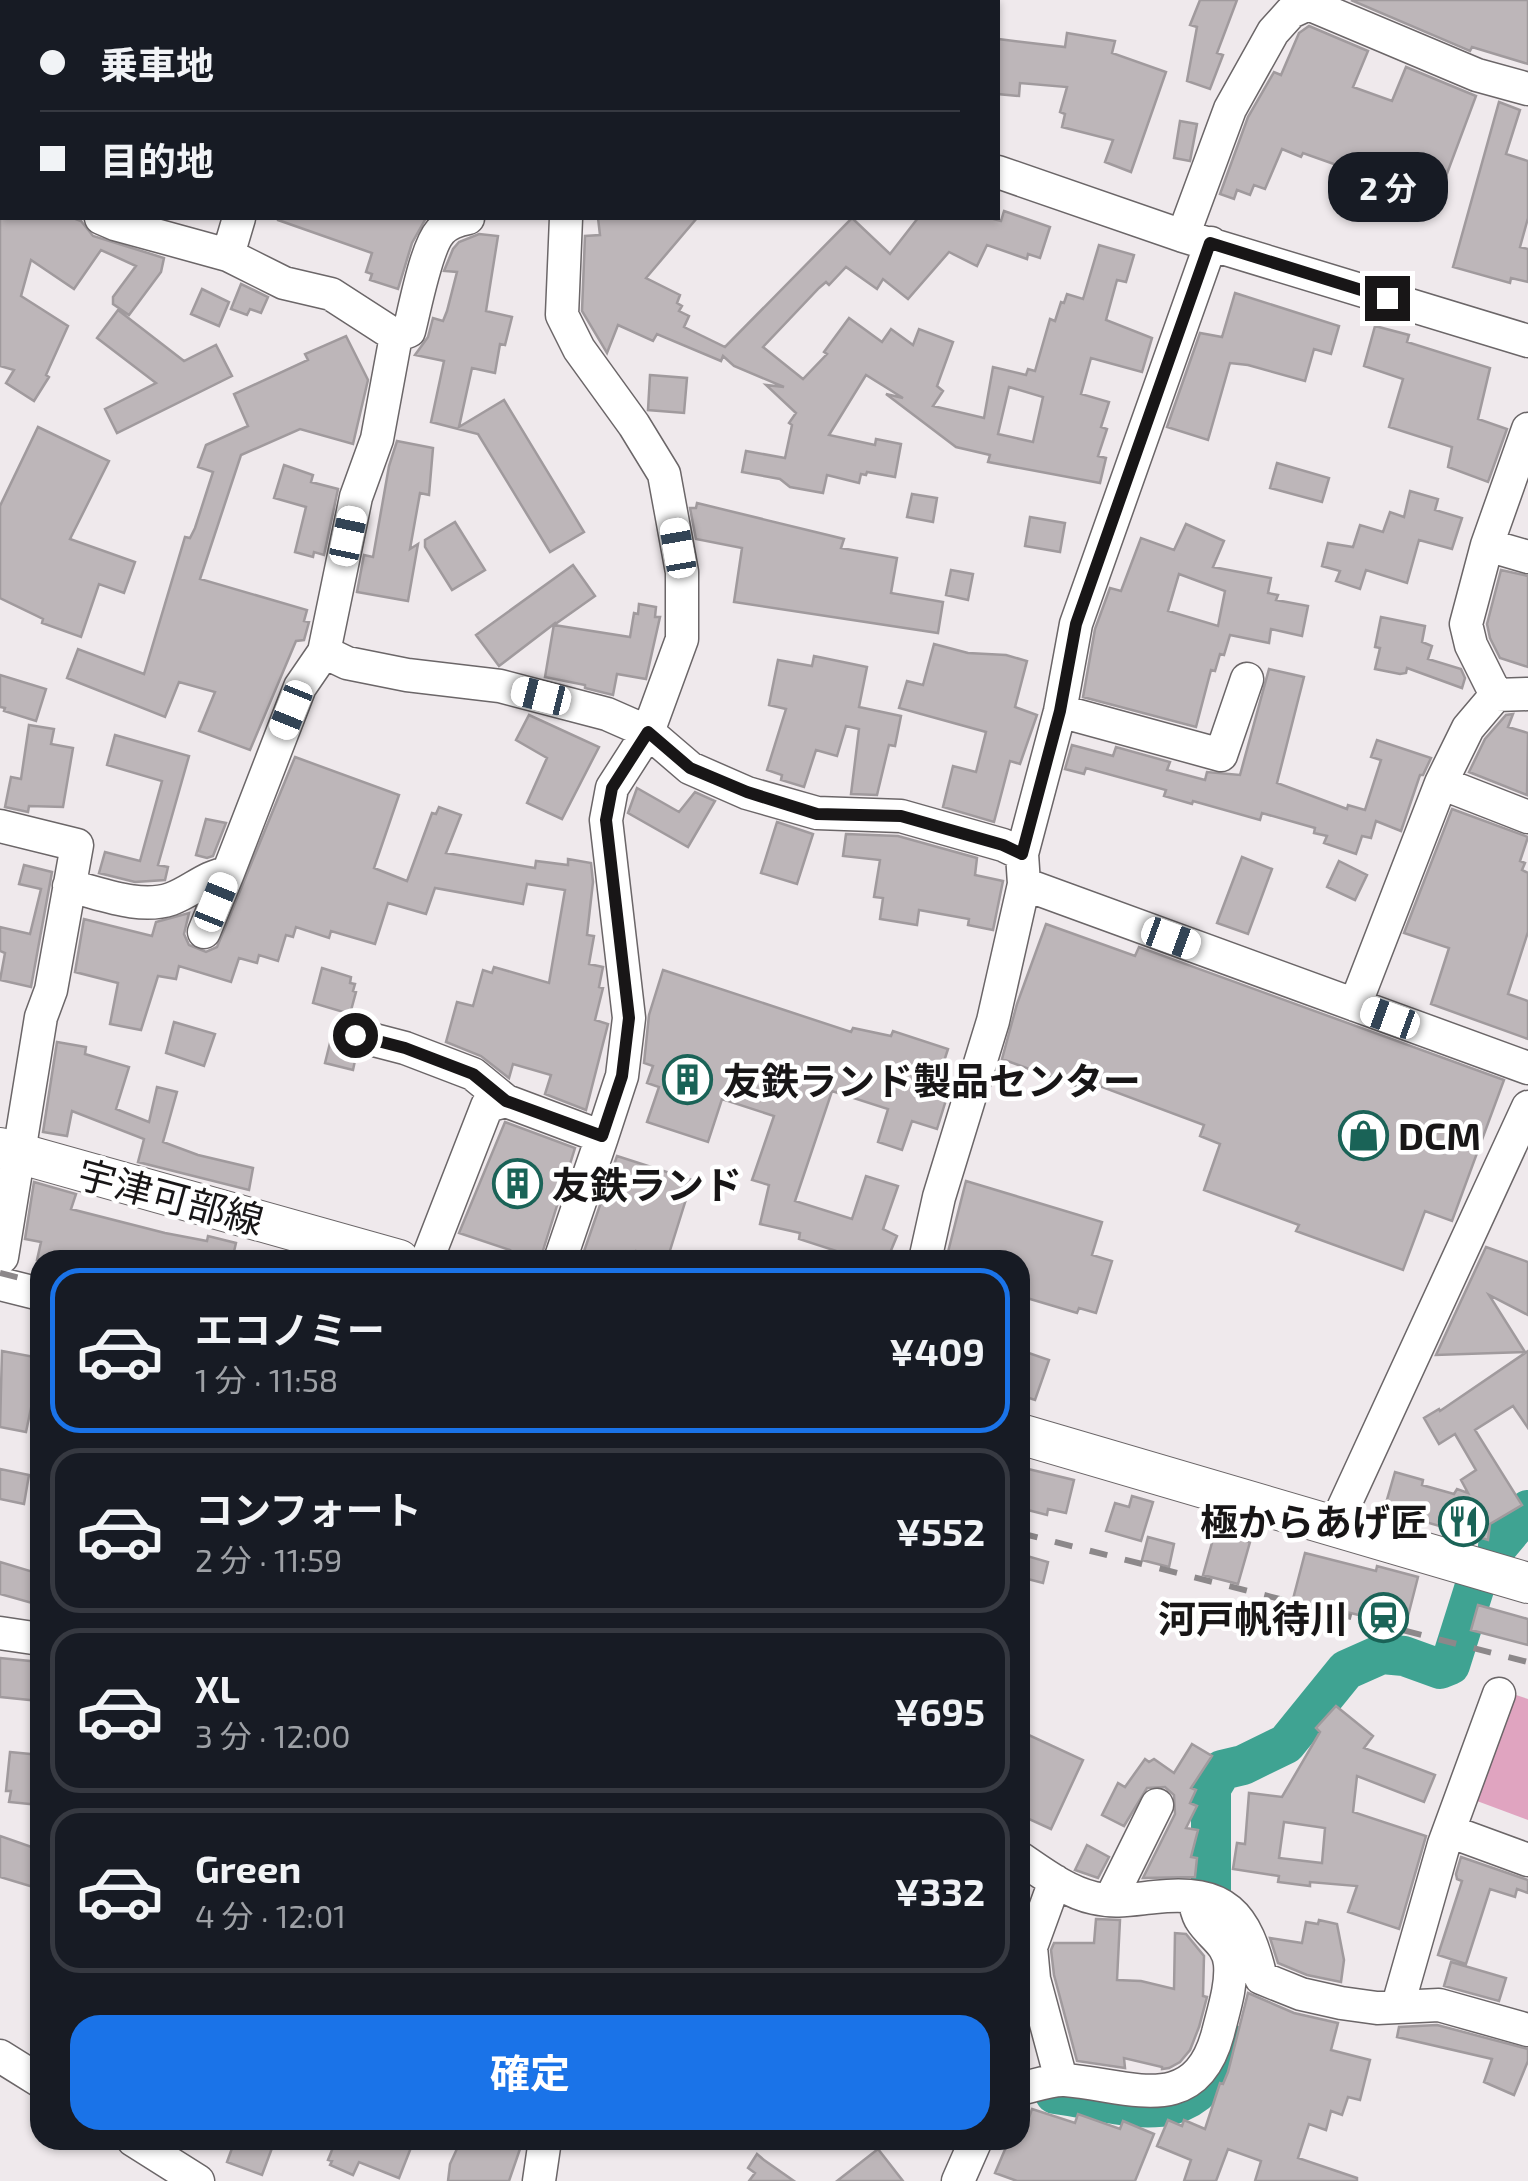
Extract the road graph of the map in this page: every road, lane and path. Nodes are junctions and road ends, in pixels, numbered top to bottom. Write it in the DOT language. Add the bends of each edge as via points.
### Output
graph roads {
  1 [pos="1308,2"];
  2 [pos="1528,89"];
  3 [pos="1000,173"];
  4 [pos="106,220"];
  5 [pos="238,220"];
  6 [pos="455,220"];
  7 [pos="566,220"];
  8 [pos="1197,239"];
  9 [pos="228,255"];
  10 [pos="396,336"];
  11 [pos="1528,341"];
  12 [pos="1528,429"];
  13 [pos="1487,545"];
  14 [pos="1528,558"];
  15 [pos="324,652"];
  16 [pos="1247,678"];
  17 [pos="1512,695"];
  18 [pos="1060,711"];
  19 [pos="648,732"];
  20 [pos="1441,783"];
  21 [pos="1528,817"];
  22 [pos="0,826"];
  23 [pos="1023,869"];
  24 [pos="228,873"];
  25 [pos="69,886"];
  26 [pos="204,932"];
  27 [pos="1356,1005"];
  28 [pos="355,1035"];
  29 [pos="1528,1068"];
  30 [pos="506,1101"];
  31 [pos="1528,1107"];
  32 [pos="602,1136"];
  33 [pos="9,1151"];
  34 [pos="363,1250"];
  35 [pos="432,1250"];
  36 [pos="563,1250"];
  37 [pos="928,1250"];
  38 [pos="1,1271"];
  39 [pos="30,1288"];
  40 [pos="1030,1437"];
  41 [pos="1334,1528"];
  42 [pos="1528,1582"];
  43 [pos="0,1633"];
  44 [pos="30,1638"];
  45 [pos="1499,1694"];
  46 [pos="1157,1805"];
  47 [pos="1449,1831"];
  48 [pos="1528,1860"];
  49 [pos="1030,1865"];
  50 [pos="1054,1882"];
  51 [pos="1194,1899"];
  52 [pos="1110,1900"];
  53 [pos="1030,1955"];
  54 [pos="1030,1989"];
  55 [pos="1398,2005"];
  56 [pos="1528,2030"];
  57 [pos="0,2056"];
  58 [pos="30,2075"];
  59 [pos="1061,2080"];
  60 [pos="1030,2087"];
  61 [pos="149,2150"];
  62 [pos="544,2150"];
  63 [pos="972,2150"];
  64 [pos="198,2181"];
  65 [pos="539,2181"];
  66 [pos="958,2181"];
  1 -- 2 [label="street" via="1477,75"];
  1 -- 8 [label="street" via="1273,32 1230,109"];
  3 -- 8 [label="street"];
  4 -- 9 [label="street"];
  5 -- 9 [label="street"];
  6 -- 10 [label="street" via="438,233 409,331"];
  7 -- 19 [label="street" via="562,316 664,474 682,572 682,639"];
  8 -- 11 [label="street"];
  8 -- 18 [label="street" via="1076,624"];
  9 -- 10 [label="street" via="284,283 331,294"];
  10 -- 15 [label="street"];
  12 -- 13 [label="street"];
  13 -- 14 [label="street"];
  13 -- 17 [label="street" via="1466,624 1471,645"];
  15 -- 19 [label="street" via="407,676 514,689"];
  15 -- 24 [label="street" via="300,686"];
  16 -- 18 [label="street" via="1221,755"];
  17 -- 20 [label="street" via="1468,728"];
  18 -- 23 [label="street"];
  19 -- 23 [label="street" via="690,768 747,792 817,814 901,816 1003,845"];
  19 -- 32 [label="street" via="612,788 606,820 629,1018 622,1076"];
  20 -- 21 [label="street"];
  20 -- 27 [label="street"];
  22 -- 25 [label="street" via="77,845"];
  23 -- 27 [label="street"];
  23 -- 37 [label="street" via="993,1021"];
  24 -- 25 [label="street" via="170,900 150,902"];
  24 -- 26 [label="street"];
  25 -- 33 [label="street" via="51,990"];
  27 -- 29 [label="street"];
  28 -- 30 [label="street" via="473,1074"];
  30 -- 32 [label="street"];
  30 -- 35 [label="street" via="488,1106"];
  31 -- 41 [label="street"];
  32 -- 36 [label="street"];
  33 -- 34 [label="main road, 宇津可部線"];
  33 -- 38 [label="street"];
  38 -- 39 [label="street"];
  40 -- 41 [label="main road"];
  41 -- 42 [label="main road"];
  43 -- 44 [label="street"];
  45 -- 47 [label="street"];
  46 -- 52 [label="street"];
  47 -- 48 [label="street"];
  47 -- 55 [label="street"];
  49 -- 50 [label="street"];
  50 -- 52 [label="street"];
  50 -- 53 [label="street"];
  51 -- 52 [label="street"];
  51 -- 55 [label="street" via="1215,1901 1234,1913 1252,1939 1261,1978 1341,2003"];
  51 -- 59 [label="street" via="1230,1964 1212,2056 1173,2089 1123,2090"];
  54 -- 59 [label="street"];
  55 -- 56 [label="street" via="1439,2004"];
  57 -- 58 [label="street"];
  59 -- 60 [label="street"];
  61 -- 64 [label="street"];
  62 -- 65 [label="street"];
  63 -- 66 [label="street"];
}
